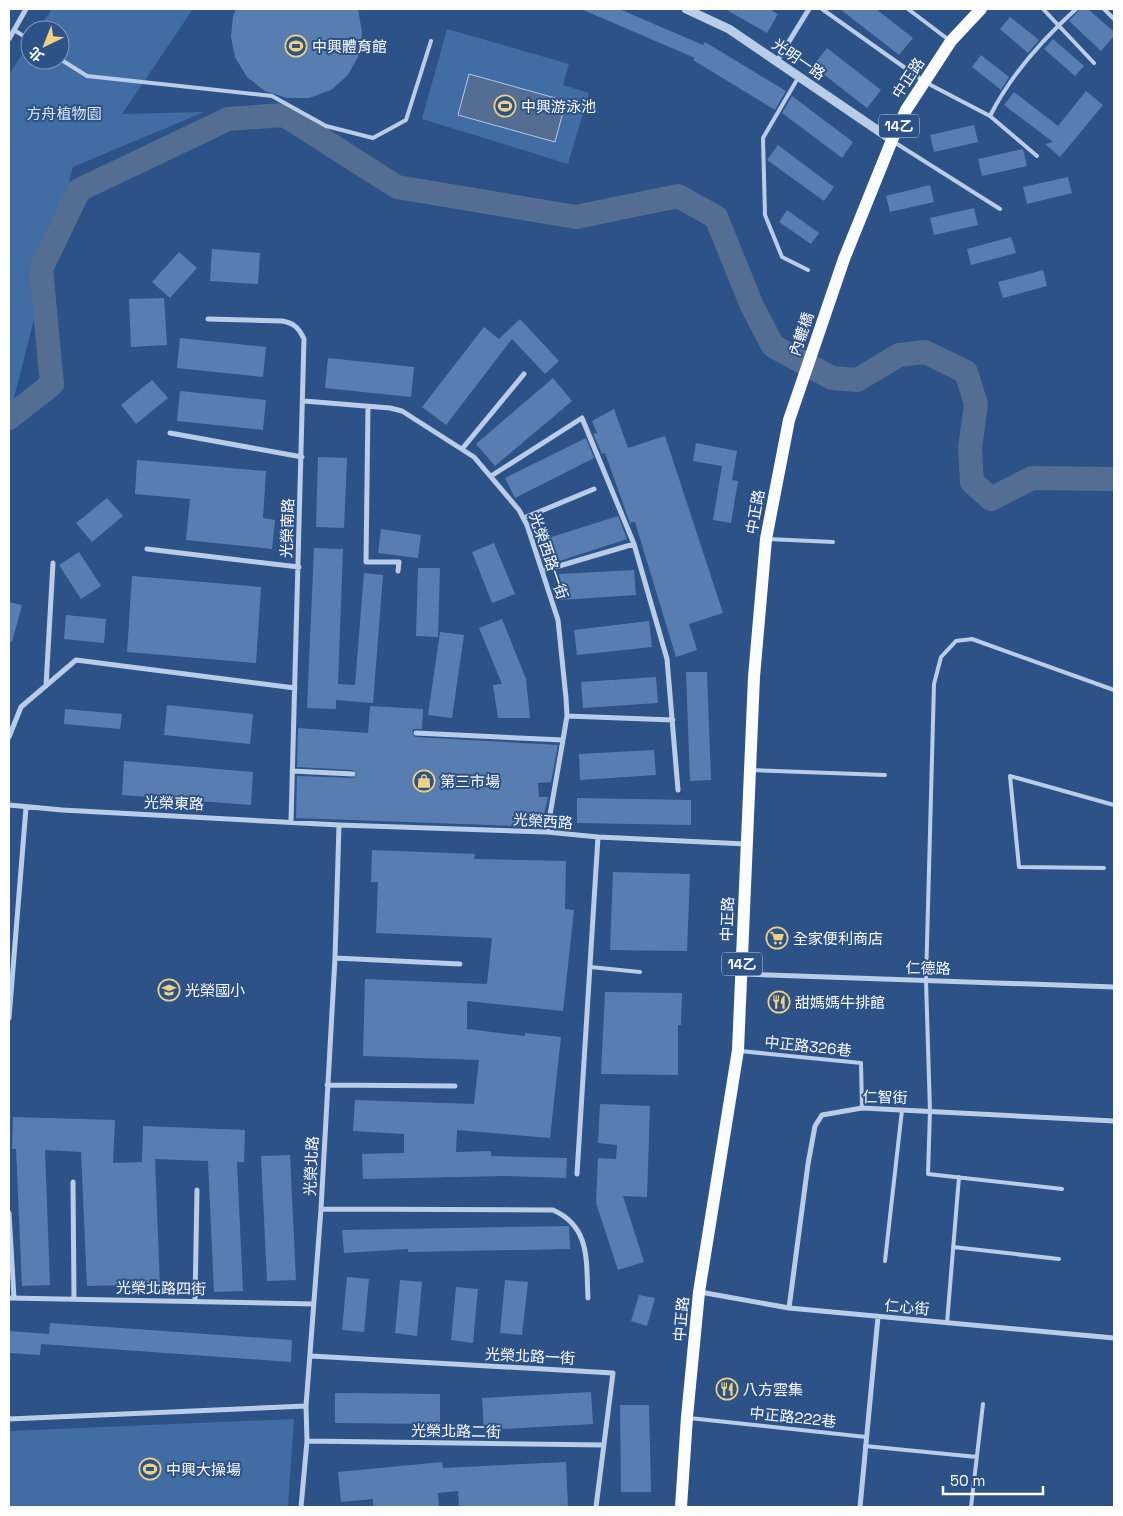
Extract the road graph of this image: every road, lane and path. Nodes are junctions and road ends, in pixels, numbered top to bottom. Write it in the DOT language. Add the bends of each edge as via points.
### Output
graph roads {
  1 [pos="26,9"];
  2 [pos="686,9"];
  3 [pos="809,9"];
  4 [pos="822,9"];
  5 [pos="908,9"];
  6 [pos="981,9"];
  7 [pos="1043,9"];
  8 [pos="1076,9"];
  9 [pos="1104,9"];
  10 [pos="1114,19"];
  11 [pos="1058,25"];
  12 [pos="14,30"];
  13 [pos="20,34"];
  14 [pos="9,38"];
  15 [pos="431,41"];
  16 [pos="951,41"];
  17 [pos="777,61"];
  18 [pos="1094,64"];
  19 [pos="70,66"];
  20 [pos="799,76"];
  21 [pos="925,82"];
  22 [pos="990,116"];
  23 [pos="892,140"];
  24 [pos="1038,156"];
  25 [pos="1000,209"];
  26 [pos="844,258"];
  27 [pos="808,270"];
  28 [pos="208,319"];
  29 [pos="524,374"];
  30 [pos="304,401"];
  31 [pos="368,406"];
  32 [pos="789,420"];
  33 [pos="170,433"];
  34 [pos="462,449"];
  35 [pos="302,457"];
  36 [pos="491,476"];
  37 [pos="594,489"];
  38 [pos="524,518"];
  39 [pos="766,539"];
  40 [pos="833,542"];
  41 [pos="634,544"];
  42 [pos="146,549"];
  43 [pos="53,563"];
  44 [pos="298,567"];
  45 [pos="398,571"];
  46 [pos="542,572"];
  47 [pos="46,686"];
  48 [pos="295,688"];
  49 [pos="1114,690"];
  50 [pos="567,716"];
  51 [pos="673,720"];
  52 [pos="416,733"];
  53 [pos="9,737"];
  54 [pos="563,740"];
  55 [pos="749,770"];
  56 [pos="292,771"];
  57 [pos="353,774"];
  58 [pos="885,774"];
  59 [pos="678,790"];
  60 [pos="9,805"];
  61 [pos="1114,805"];
  62 [pos="26,808"];
  63 [pos="291,822"];
  64 [pos="339,825"];
  65 [pos="546,832"];
  66 [pos="598,837"];
  67 [pos="746,844"];
  68 [pos="1104,868"];
  69 [pos="336,958"];
  70 [pos="460,964"];
  71 [pos="590,967"];
  72 [pos="640,972"];
  73 [pos="742,974"];
  74 [pos="926,981"];
  75 [pos="1114,987"];
  76 [pos="9,1018"];
  77 [pos="738,1050"];
  78 [pos="328,1085"];
  79 [pos="455,1086"];
  80 [pos="862,1108"];
  81 [pos="902,1110"];
  82 [pos="930,1112"];
  83 [pos="1114,1121"];
  84 [pos="577,1174"];
  85 [pos="959,1177"];
  86 [pos="73,1182"];
  87 [pos="1062,1189"];
  88 [pos="197,1190"];
  89 [pos="321,1210"];
  90 [pos="9,1213"];
  91 [pos="953,1247"];
  92 [pos="1059,1259"];
  93 [pos="885,1261"];
  94 [pos="699,1292"];
  95 [pos="11,1298"];
  96 [pos="588,1298"];
  97 [pos="74,1300"];
  98 [pos="195,1301"];
  99 [pos="314,1304"];
  100 [pos="789,1308"];
  101 [pos="878,1317"];
  102 [pos="947,1323"];
  103 [pos="1114,1338"];
  104 [pos="311,1356"];
  105 [pos="983,1404"];
  106 [pos="306,1406"];
  107 [pos="687,1417"];
  108 [pos="9,1418"];
  109 [pos="866,1436"];
  110 [pos="307,1441"];
  111 [pos="604,1445"];
  112 [pos="865,1446"];
  113 [pos="977,1457"];
  114 [pos="301,1507"];
  115 [pos="596,1507"];
  116 [pos="681,1507"];
  117 [pos="860,1507"];
  118 [pos="971,1507"];
  1 -- 12 [label="street"];
  2 -- 17 [label="street, 光明一路" via="729,29"];
  3 -- 17 [label="street"];
  4 -- 21 [label="lane"];
  5 -- 16 [label="lane"];
  6 -- 16 [label="main road, 中正路 / 14乙"];
  7 -- 11 [label="lane"];
  8 -- 11 [label="lane"];
  9 -- 10 [label="lane"];
  11 -- 18 [label="lane"];
  11 -- 22 [label="lane" via="1001,93"];
  12 -- 13 [label="lane"];
  12 -- 14 [label="street"];
  15 -- 19 [label="lane" via="406,120 373,138 326,126 272,96 86,76"];
  16 -- 21 [label="main road, 中正路 / 14乙"];
  17 -- 20 [label="street, 光明一路"];
  20 -- 23 [label="street, 光明一路"];
  20 -- 27 [label="lane" via="763,138 765,216 782,256"];
  21 -- 22 [label="lane"];
  21 -- 23 [label="main road, 中正路 / 14乙" via="906,110"];
  22 -- 24 [label="lane"];
  23 -- 25 [label="lane"];
  23 -- 26 [label="main road, 中正路 / 14乙"];
  26 -- 32 [label="main road, 內轆橋 / 14乙"];
  28 -- 30 [label="street, 光榮南路" via="282,321 300,329 306,350"];
  29 -- 34 [label="street"];
  30 -- 31 [label="street, 光榮西路一街"];
  30 -- 35 [label="street, 光榮南路"];
  31 -- 34 [label="street, 光榮西路一街" via="402,411"];
  31 -- 45 [label="street" via="366,562 399,562"];
  32 -- 39 [label="main road, 中正路 / 14乙"];
  33 -- 35 [label="street"];
  34 -- 36 [label="street, 光榮西路一街"];
  35 -- 44 [label="street, 光榮南路"];
  36 -- 38 [label="street, 光榮西路一街"];
  36 -- 41 [label="street" via="582,418"];
  37 -- 38 [label="street"];
  38 -- 46 [label="street, 光榮西路一街"];
  39 -- 40 [label="lane"];
  39 -- 55 [label="main road, 中正路 / 14乙"];
  41 -- 46 [label="street"];
  41 -- 51 [label="street" via="667,660"];
  42 -- 44 [label="street"];
  43 -- 47 [label="street"];
  44 -- 48 [label="street, 光榮南路"];
  46 -- 50 [label="street, 光榮西路一街" via="558,620"];
  47 -- 48 [label="street" via="76,660"];
  47 -- 53 [label="street" via="21,707"];
  48 -- 56 [label="street, 光榮南路"];
  49 -- 74 [label="lane" via="972,638 956,641 942,657 934,684"];
  50 -- 51 [label="street"];
  50 -- 54 [label="street, 光榮西路一街"];
  51 -- 59 [label="street"];
  52 -- 54 [label="street"];
  54 -- 65 [label="street, 光榮西路一街"];
  55 -- 58 [label="lane"];
  55 -- 67 [label="main road, 中正路 / 14乙"];
  56 -- 57 [label="street"];
  56 -- 63 [label="street, 光榮南路"];
  60 -- 62 [label="street, 光榮東路"];
  61 -- 68 [label="lane" via="1010,776 1019,867"];
  62 -- 63 [label="street, 光榮東路"];
  62 -- 76 [label="street"];
  63 -- 64 [label="street, 光榮東路"];
  64 -- 65 [label="street, 光榮西路"];
  64 -- 69 [label="street, 光榮北路"];
  65 -- 66 [label="street, 光榮西路"];
  66 -- 67 [label="street, 光榮西路"];
  66 -- 71 [label="street"];
  67 -- 73 [label="main road, 中正路 / 14乙"];
  69 -- 70 [label="street"];
  69 -- 78 [label="street, 光榮北路"];
  71 -- 72 [label="lane"];
  71 -- 84 [label="street"];
  73 -- 74 [label="street, 仁德路"];
  73 -- 77 [label="main road, 中正路 / 14乙"];
  74 -- 75 [label="street, 仁德路"];
  74 -- 82 [label="lane"];
  77 -- 80 [label="lane, 中正路326巷" via="861,1063"];
  77 -- 94 [label="main road, 中正路 / 14乙"];
  78 -- 79 [label="street"];
  78 -- 89 [label="street, 光榮北路"];
  80 -- 81 [label="street, 仁智街"];
  80 -- 100 [label="street, 仁智街" via="822,1115 814,1126"];
  81 -- 82 [label="street, 仁智街"];
  81 -- 93 [label="lane"];
  82 -- 83 [label="street, 仁智街"];
  82 -- 85 [label="lane" via="928,1174"];
  85 -- 87 [label="lane"];
  85 -- 91 [label="lane"];
  86 -- 97 [label="street"];
  88 -- 98 [label="street"];
  89 -- 96 [label="street" via="553,1210 566,1216 584,1244"];
  89 -- 99 [label="street, 光榮北路"];
  90 -- 95 [label="street"];
  91 -- 92 [label="lane"];
  91 -- 102 [label="lane"];
  94 -- 100 [label="street, 仁心街"];
  94 -- 107 [label="main road, 中正路 / 14乙"];
  95 -- 97 [label="street, 光榮北路四街"];
  97 -- 98 [label="street, 光榮北路四街"];
  98 -- 99 [label="street, 光榮北路四街"];
  99 -- 104 [label="street, 光榮北路"];
  100 -- 101 [label="street, 仁心街"];
  101 -- 102 [label="street, 仁心街"];
  101 -- 109 [label="street"];
  102 -- 103 [label="street, 仁心街"];
  104 -- 106 [label="street, 光榮北路"];
  104 -- 111 [label="street, 光榮北路一街" via="613,1373"];
  105 -- 113 [label="lane"];
  106 -- 108 [label="street"];
  106 -- 110 [label="street, 光榮北路"];
  107 -- 109 [label="lane, 中正路222巷"];
  107 -- 116 [label="main road, 中正路 / 14乙"];
  109 -- 112 [label="street"];
  110 -- 111 [label="street, 光榮北路二街"];
  110 -- 114 [label="street, 光榮北路"];
  111 -- 115 [label="street, 光榮北路一街"];
  112 -- 113 [label="lane"];
  112 -- 117 [label="street"];
  113 -- 118 [label="lane"];
}
